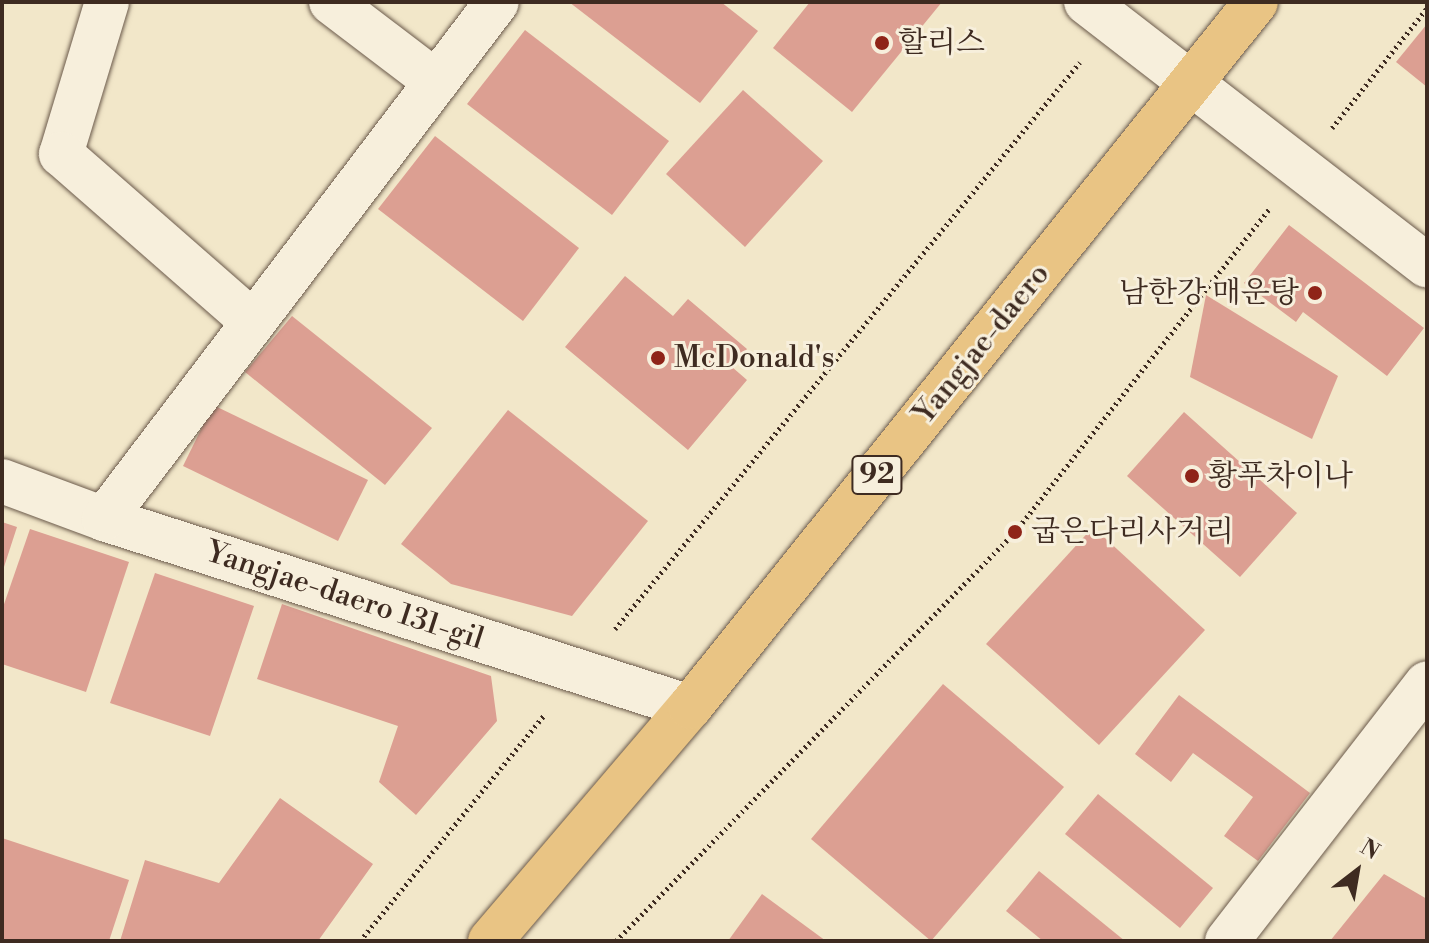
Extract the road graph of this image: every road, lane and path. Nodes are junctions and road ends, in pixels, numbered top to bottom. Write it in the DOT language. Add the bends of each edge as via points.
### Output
graph roads {
  1 [pos="107,2"];
  2 [pos="331,2"];
  3 [pos="497,2"];
  4 [pos="1256,2"];
  5 [pos="1427,8"];
  6 [pos="1099,12"];
  7 [pos="436,82"];
  8 [pos="1192,82"];
  9 [pos="1301,168"];
  10 [pos="1427,266"];
  11 [pos="253,322"];
  12 [pos="2,481"];
  13 [pos="104,519"];
  14 [pos="580,672"];
  15 [pos="1427,683"];
  16 [pos="690,707"];
  17 [pos="360,941"];
  18 [pos="490,941"];
  19 [pos="616,941"];
  20 [pos="1227,941"];
  1 -- 11 [label="street" via="61,154"];
  2 -- 7 [label="street"];
  3 -- 7 [label="street"];
  4 -- 8 [label="main road, Yangjae-daero / 92"];
  5 -- 9 [label="path"];
  6 -- 8 [label="street"];
  6 -- 14 [label="path"];
  7 -- 11 [label="street"];
  8 -- 9 [label="street"];
  8 -- 16 [label="main road, Yangjae-daero / 92"];
  9 -- 10 [label="street"];
  9 -- 19 [label="path" via="1015,532"];
  11 -- 13 [label="street"];
  12 -- 13 [label="street, Yangjae-daero 131-gil"];
  13 -- 14 [label="street, Yangjae-daero 131-gil"];
  14 -- 16 [label="street, Yangjae-daero 131-gil"];
  14 -- 17 [label="path"];
  15 -- 20 [label="street"];
  16 -- 18 [label="main road, Yangjae-daero / 92"];
}
